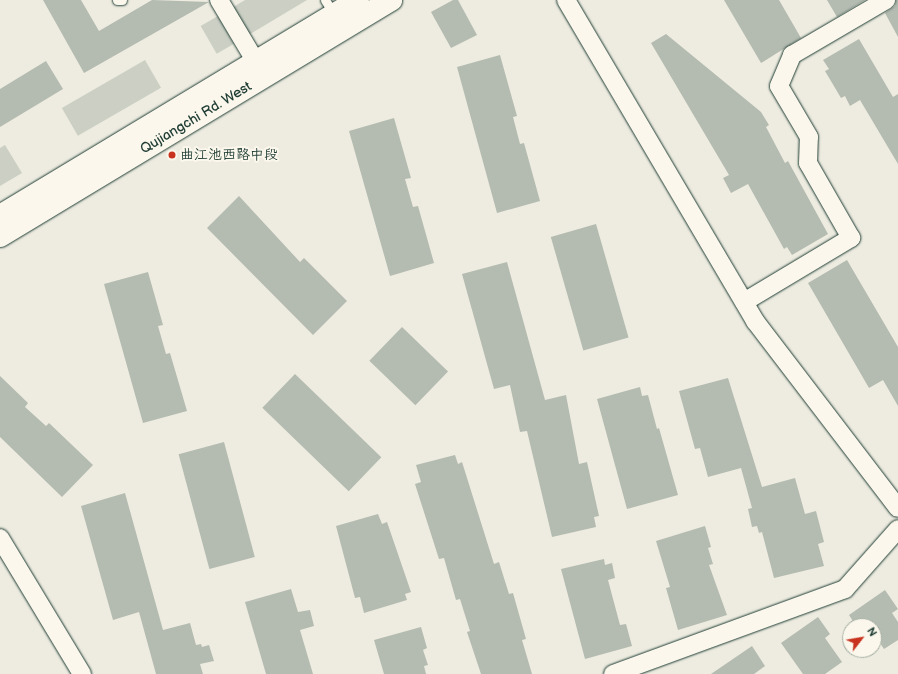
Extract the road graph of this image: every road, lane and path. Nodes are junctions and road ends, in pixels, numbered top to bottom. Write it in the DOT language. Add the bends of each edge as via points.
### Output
graph roads {
  1 [pos="117,0"];
  2 [pos="122,0"];
  3 [pos="219,0"];
  4 [pos="358,0"];
  5 [pos="391,0"];
  6 [pos="566,0"];
  7 [pos="886,0"];
  8 [pos="330,7"];
  9 [pos="256,62"];
  10 [pos="0,216"];
  11 [pos="0,236"];
  12 [pos="744,302"];
  13 [pos="898,508"];
  14 [pos="898,529"];
  15 [pos="0,538"];
  16 [pos="82,674"];
  17 [pos="613,674"];
  1 -- 2 [label="lane"];
  3 -- 9 [label="street"];
  4 -- 8 [label="street, Qujiangchi Rd. West"];
  5 -- 11 [label="street, Qujiangchi Rd. West"];
  6 -- 12 [label="street"];
  7 -- 12 [label="street" via="792,55 779,86 809,137 808,163 851,238"];
  8 -- 9 [label="street, Qujiangchi Rd. West"];
  9 -- 10 [label="street, Qujiangchi Rd. West"];
  12 -- 13 [label="street" via="755,321"];
  14 -- 17 [label="street" via="845,589"];
  15 -- 16 [label="street"];
}
